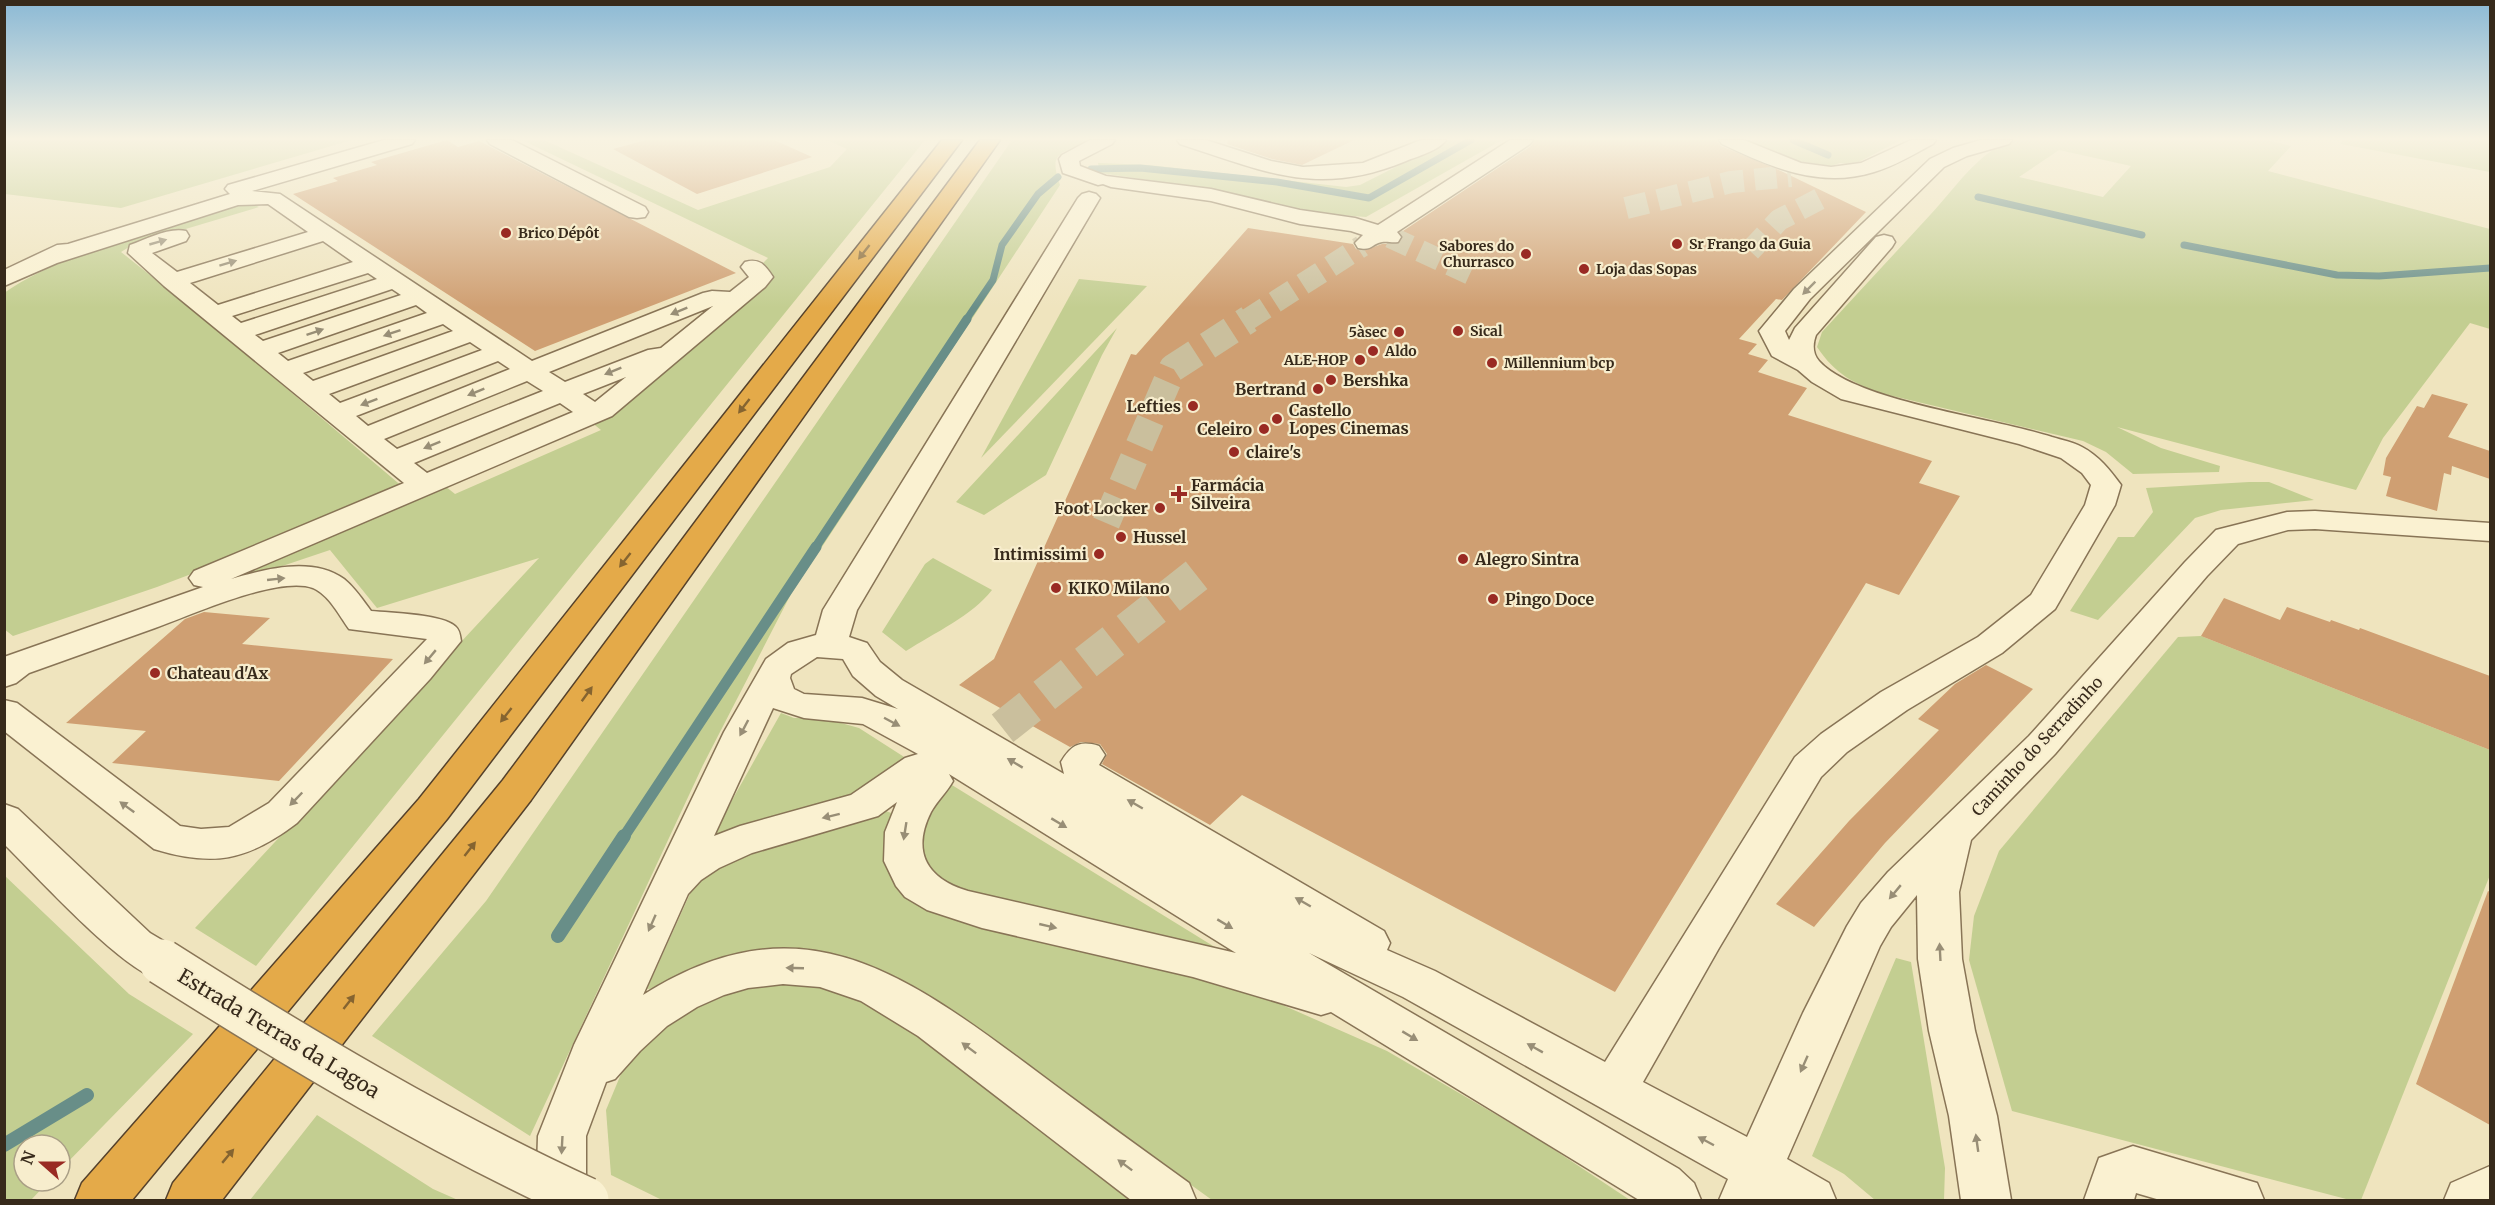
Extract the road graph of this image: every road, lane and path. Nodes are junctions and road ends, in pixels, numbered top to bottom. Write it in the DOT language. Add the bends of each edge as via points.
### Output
graph roads {
  1 [pos="186,196"];
  2 [pos="211,196"];
  3 [pos="606,196"];
  4 [pos="908,196"];
  5 [pos="949,196"];
  6 [pos="1088,196"];
  7 [pos="1216,196"];
  8 [pos="1438,196"];
  9 [pos="1883,196"];
  10 [pos="1925,196"];
  11 [pos="285,205"];
  12 [pos="637,212"];
  13 [pos="306,219"];
  14 [pos="327,233"];
  15 [pos="349,248"];
  16 [pos="1824,256"];
  17 [pos="45,259"];
  18 [pos="153,264"];
  19 [pos="372,264"];
  20 [pos="4,266"];
  21 [pos="753,267"];
  22 [pos="4,279"];
  23 [pos="172,280"];
  24 [pos="396,280"];
  25 [pos="420,296"];
  26 [pos="193,297"];
  27 [pos="735,300"];
  28 [pos="214,314"];
  29 [pos="447,314"];
  30 [pos="473,332"];
  31 [pos="237,333"];
  32 [pos="260,351"];
  33 [pos="502,351"];
  34 [pos="668,356"];
  35 [pos="284,371"];
  36 [pos="531,371"];
  37 [pos="309,392"];
  38 [pos="562,392"];
  39 [pos="336,414"];
  40 [pos="594,414"];
  41 [pos="364,437"];
  42 [pos="393,460"];
  43 [pos="425,486"];
  44 [pos="2490,532"];
  45 [pos="830,645"];
  46 [pos="4,646"];
  47 [pos="865,668"];
  48 [pos="4,675"];
  49 [pos="772,677"];
  50 [pos="815,706"];
  51 [pos="4,712"];
  52 [pos="1086,755"];
  53 [pos="4,819"];
  54 [pos="1952,836"];
  55 [pos="667,890"];
  56 [pos="1419,984"];
  57 [pos="1361,1007"];
  58 [pos="1613,1091"];
  59 [pos="577,1092"];
  60 [pos="1751,1185"];
  61 [pos="2490,1190"];
  62 [pos="100,1200"];
  63 [pos="191,1200"];
  64 [pos="561,1200"];
  65 [pos="586,1200"];
  66 [pos="1171,1200"];
  67 [pos="1677,1200"];
  68 [pos="1811,1200"];
  69 [pos="1986,1200"];
  70 [pos="2109,1200"];
  71 [pos="2239,1200"];
  72 [pos="2469,1200"];
  1 -- 20 [label="street" via="48,245"];
  2 -- 17 [label="street"];
  3 -- 12 [label="street"];
  4 -- 62 [label="highway, one-way" via="433,809"];
  63 -- 5 [label="highway, one-way" via="517,790"];
  6 -- 45 [label="street" via="840,610"];
  7 -- 8 [label="street" via="1300,217 1355,225 1377,238"];
  9 -- 16 [label="street" via="1845,240"];
  10 -- 58 [label="street" via="1804,333 1800,352 1821,376 1860,396 2071,452 2092,467 2106,485 2100,505 2043,602 1990,645 1894,701 1834,743 1808,767"];
  11 -- 13 [label="street"];
  11 -- 17 [label="street" via="273,198 236,199"];
  18 -- 11 [label="street, one-way" via="138,250"];
  13 -- 14 [label="street"];
  13 -- 18 [label="street"];
  14 -- 15 [label="street"];
  23 -- 14 [label="street, one-way"];
  15 -- 19 [label="street"];
  15 -- 26 [label="street"];
  17 -- 22 [label="street"];
  18 -- 23 [label="street"];
  19 -- 24 [label="street"];
  19 -- 28 [label="street"];
  21 -- 27 [label="street" via="761,277"];
  23 -- 26 [label="street"];
  24 -- 25 [label="street"];
  24 -- 31 [label="street"];
  25 -- 29 [label="street"];
  32 -- 25 [label="street, one-way"];
  26 -- 28 [label="street"];
  27 -- 34 [label="street"];
  27 -- 36 [label="street, one-way" via="712,298"];
  28 -- 31 [label="street"];
  29 -- 30 [label="street"];
  29 -- 35 [label="street, one-way"];
  30 -- 33 [label="street"];
  30 -- 37 [label="street"];
  31 -- 32 [label="street"];
  32 -- 35 [label="street"];
  33 -- 36 [label="street"];
  33 -- 39 [label="street, one-way"];
  34 -- 38 [label="street, one-way" via="651,356"];
  34 -- 40 [label="street"];
  35 -- 37 [label="street"];
  36 -- 38 [label="street"];
  36 -- 41 [label="street, one-way"];
  37 -- 39 [label="street"];
  38 -- 40 [label="street"];
  38 -- 42 [label="street, one-way"];
  39 -- 41 [label="street"];
  40 -- 43 [label="street"];
  41 -- 42 [label="street"];
  42 -- 43 [label="street"];
  43 -- 46 [label="street" via="233,567"];
  44 -- 54 [label="street, Caminho do Serradinho" via="2306,520 2268,525 2227,537 2042,744"];
  45 -- 47 [label="street" via="855,651"];
  45 -- 49 [label="street" via="800,651 777,667"];
  47 -- 50 [label="street" via="863,677 845,696"];
  56 -- 47 [label="street, one-way" via="1290,925 890,688"];
  48 -- 51 [label="street, one-way" via="17,665 214,596 266,580 297,577 318,579 336,588 361,621 429,628 443,633 444,640 283,813 258,832 211,845 168,838"];
  49 -- 50 [label="street" via="777,696 800,706"];
  49 -- 55 [label="street, one-way"];
  50 -- 57 [label="street, one-way" via="858,710 896,724"];
  56 -- 52 [label="street, one-way" via="1354,932 1086,775 1080,768"];
  53 -- 65 [label="street, Estrada Terras da Lagoa, bridge" via="135,945 284,1040 414,1115"];
  54 -- 60 [label="street, Caminho do Serradinho, one-way" via="1903,883 1862,938"];
  69 -- 54 [label="street, one-way" via="1973,1116 1940,960 1938,892"];
  55 -- 57 [label="street" via="687,869 740,841 854,810 926,775 905,824 903,847 908,871 930,891 966,906 1196,960"];
  55 -- 59 [label="street, one-way"];
  58 -- 56 [label="street, one-way"];
  57 -- 67 [label="street, one-way" via="1661,1185"];
  60 -- 58 [label="street, one-way"];
  59 -- 64 [label="street, one-way" via="562,1136"];
  66 -- 59 [label="street, one-way" via="954,1036 900,1001 829,972 767,968 730,972 693,986 654,1008 615,1043"];
  60 -- 68 [label="street" via="1798,1191"];
  61 -- 72 [label="street"];
  70 -- 71 [label="street" via="2117,1175 2133,1169"];
}
